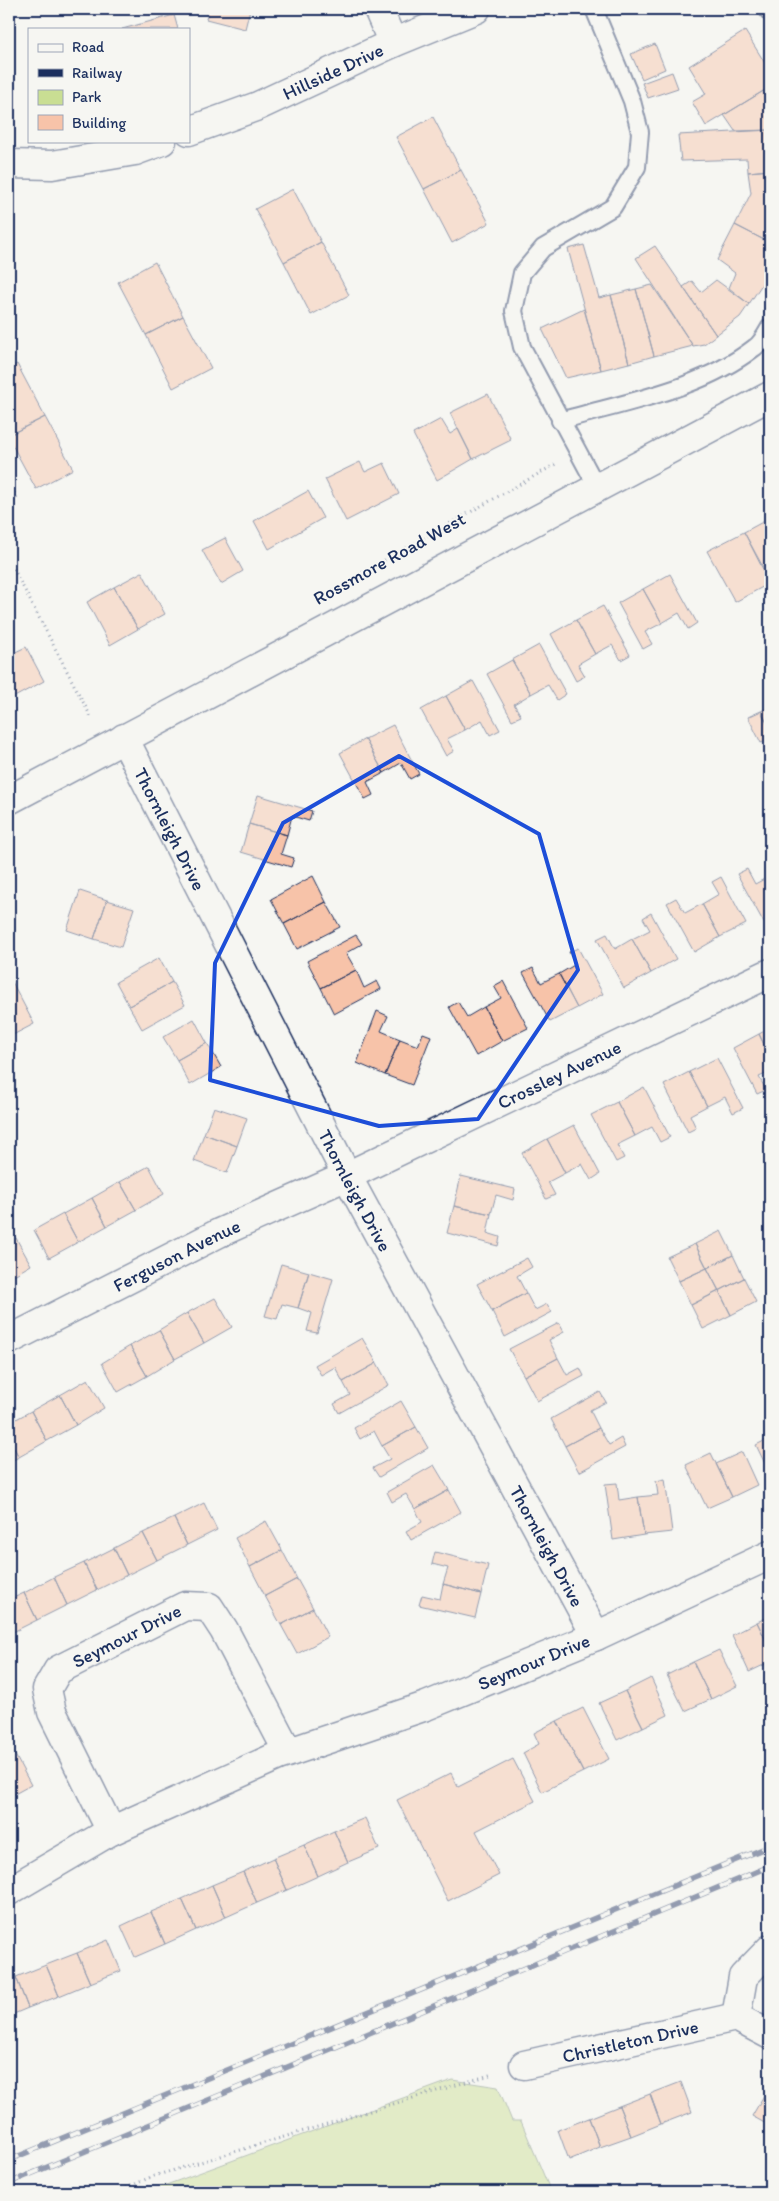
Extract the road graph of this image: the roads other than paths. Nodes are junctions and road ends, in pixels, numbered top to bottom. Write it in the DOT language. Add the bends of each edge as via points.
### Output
graph roads {
  1 [pos="378,9"];
  2 [pos="476,9"];
  3 [pos="594,9"];
  4 [pos="767,9"];
  5 [pos="770,13"];
  6 [pos="393,43"];
  7 [pos="190,131"];
  8 [pos="159,142"];
  9 [pos="9,164"];
  10 [pos="770,327"];
  11 [pos="770,396"];
  12 [pos="560,421"];
  13 [pos="597,487"];
  14 [pos="115,743"];
  15 [pos="9,800"];
  16 [pos="770,974"];
  17 [pos="347,1176"];
  18 [pos="9,1340"];
  19 [pos="770,1555"];
  20 [pos="596,1636"];
  21 [pos="288,1752"];
  22 [pos="111,1831"];
  23 [pos="9,1891"];
  24 [pos="770,1949"];
  25 [pos="736,2017"];
  26 [pos="770,2035"];
  27 [pos="524,2065"];
  1 -- 6 [label="street"];
  2 -- 6 [label="street, Hillside Drive"];
  3 -- 12 [label="lane" via="632,101 640,132 637,167 613,207 543,248 522,273 514,311 522,347"];
  4 -- 5 [label="lane"];
  6 -- 7 [label="street, Hillside Drive" via="258,106"];
  8 -- 9 [label="street" via="135,151 52,165"];
  10 -- 12 [label="lane" via="756,348 715,371 672,389"];
  11 -- 13 [label="street, Rossmore Road West"];
  12 -- 13 [label="lane"];
  13 -- 14 [label="street, Rossmore Road West"];
  14 -- 15 [label="street, Rossmore Road West"];
  14 -- 17 [label="street, Thornleigh Drive"];
  16 -- 17 [label="street, Crossley Avenue"];
  17 -- 18 [label="street, Ferguson Avenue" via="219,1233"];
  17 -- 20 [label="street, Thornleigh Drive"];
  19 -- 20 [label="street, Seymour Drive"];
  20 -- 21 [label="street, Seymour Drive" via="426,1706"];
  21 -- 22 [label="street, Seymour Drive"];
  21 -- 22 [label="street, Seymour Drive" via="209,1607 185,1606 58,1670 47,1689 52,1712"];
  22 -- 23 [label="street, Seymour Drive"];
  24 -- 25 [label="street" via="743,1977"];
  25 -- 26 [label="street"];
  25 -- 27 [label="street, Christleton Drive"];
}
